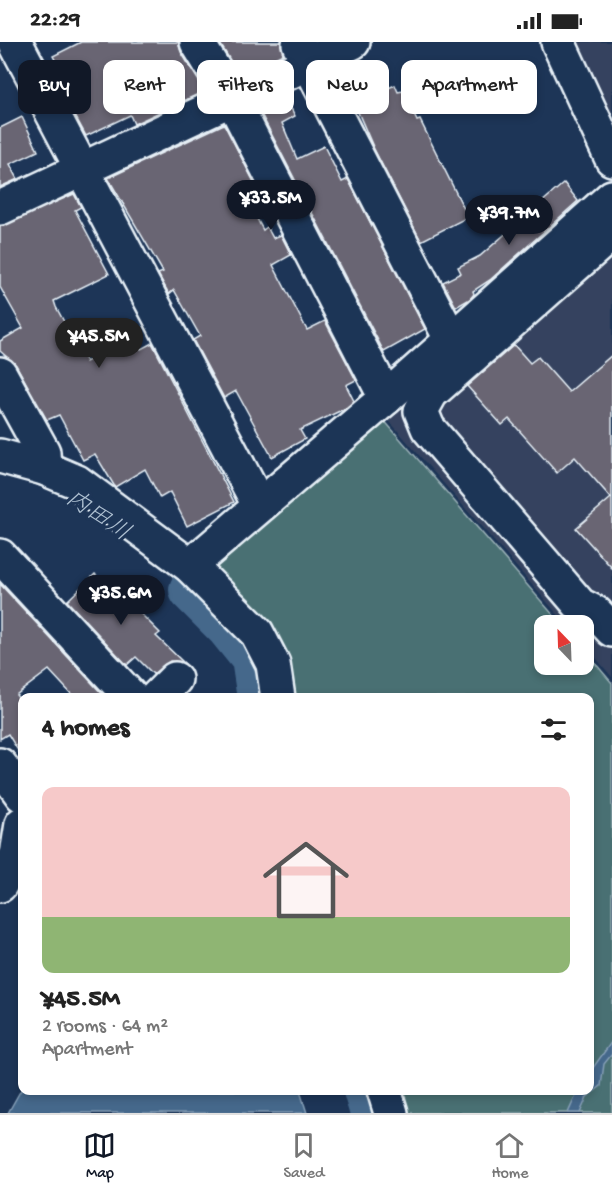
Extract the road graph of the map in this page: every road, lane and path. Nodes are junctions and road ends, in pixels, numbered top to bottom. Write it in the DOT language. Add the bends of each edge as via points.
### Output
graph roads {
  1 [pos="15,42"];
  2 [pos="197,42"];
  3 [pos="353,42"];
  4 [pos="558,42"];
  5 [pos="304,52"];
  6 [pos="208,60"];
  7 [pos="200,114"];
  8 [pos="240,114"];
  9 [pos="612,159"];
  10 [pos="81,170"];
  11 [pos="612,196"];
  12 [pos="0,208"];
  13 [pos="612,233"];
  14 [pos="452,339"];
  15 [pos="0,374"];
  16 [pos="386,398"];
  17 [pos="0,456"];
  18 [pos="44,468"];
  19 [pos="259,505"];
  20 [pos="3,547"];
  21 [pos="190,566"];
  22 [pos="607,613"];
  23 [pos="128,693"];
  24 [pos="277,693"];
  25 [pos="0,765"];
  26 [pos="18,790"];
  27 [pos="18,845"];
  28 [pos="0,885"];
  29 [pos="386,1095"];
  30 [pos="391,1113"];
  1 -- 10 [label="street"];
  2 -- 6 [label="street"];
  3 -- 5 [label="street"];
  4 -- 9 [label="street"];
  5 -- 14 [label="street"];
  7 -- 10 [label="street"];
  8 -- 16 [label="street"];
  10 -- 12 [label="street"];
  10 -- 19 [label="street"];
  11 -- 14 [label="street"];
  13 -- 22 [label="street" via="431,393 421,411 428,428 580,605"];
  14 -- 16 [label="street"];
  15 -- 18 [label="street" via="43,452"];
  16 -- 19 [label="street"];
  17 -- 18 [label="street"];
  18 -- 21 [label="street" via="77,482"];
  19 -- 21 [label="street"];
  20 -- 23 [label="street"];
  21 -- 24 [label="street" via="257,633 273,664"];
  25 -- 26 [label="street"];
  27 -- 28 [label="street"];
  29 -- 30 [label="street"];
}
